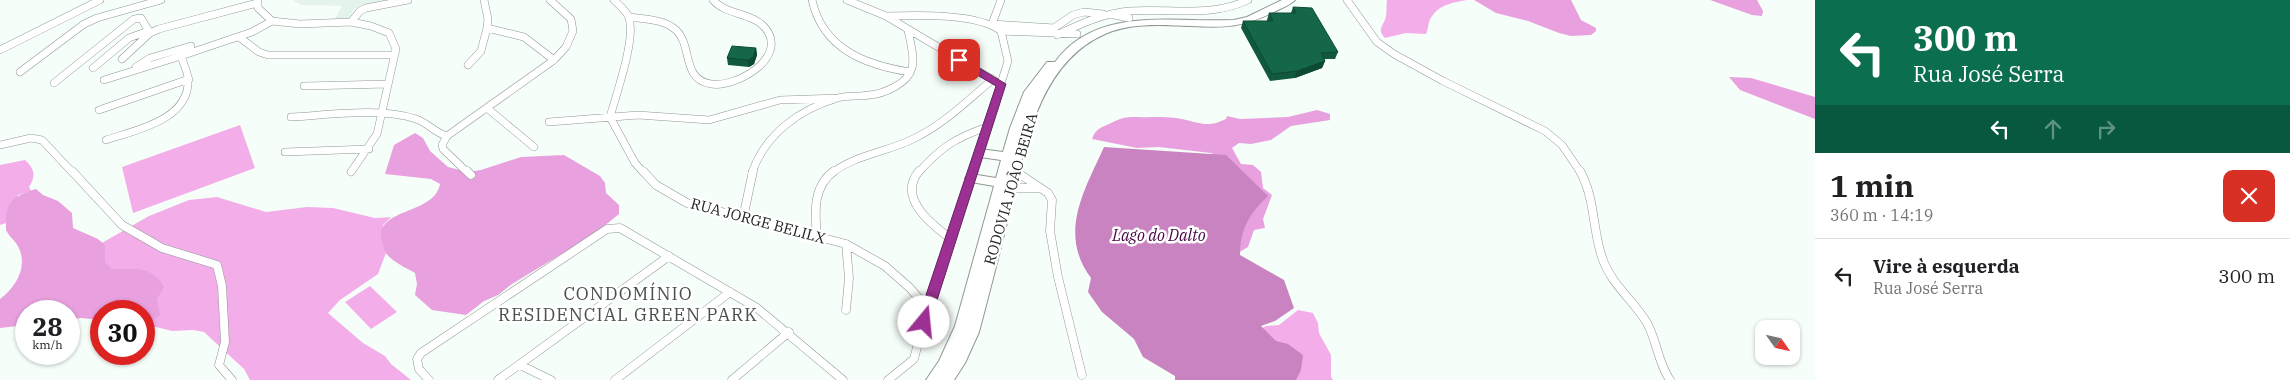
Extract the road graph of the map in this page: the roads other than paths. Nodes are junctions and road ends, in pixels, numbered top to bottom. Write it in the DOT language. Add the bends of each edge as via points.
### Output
graph roads {
  1 [pos="100,0"];
  2 [pos="161,0"];
  3 [pos="408,0"];
  4 [pos="484,0"];
  5 [pos="550,0"];
  6 [pos="614,0"];
  7 [pos="713,0"];
  8 [pos="812,0"];
  9 [pos="847,0"];
  10 [pos="874,0"];
  11 [pos="1001,0"];
  12 [pos="1248,0"];
  13 [pos="1274,0"];
  14 [pos="1290,0"];
  15 [pos="1347,0"];
  16 [pos="257,2"];
  17 [pos="872,10"];
  18 [pos="1105,14"];
  19 [pos="886,16"];
  20 [pos="629,17"];
  21 [pos="1129,18"];
  22 [pos="272,21"];
  23 [pos="351,22"];
  24 [pos="992,24"];
  25 [pos="487,28"];
  26 [pos="908,30"];
  27 [pos="1001,31"];
  28 [pos="149,32"];
  29 [pos="1077,34"];
  30 [pos="1057,35"];
  31 [pos="240,37"];
  32 [pos="191,46"];
  33 [pos="0,50"];
  34 [pos="394,55"];
  35 [pos="182,56"];
  36 [pos="122,59"];
  37 [pos="554,60"];
  38 [pos="468,65"];
  39 [pos="93,68"];
  40 [pos="131,71"];
  41 [pos="20,72"];
  42 [pos="910,72"];
  43 [pos="189,79"];
  44 [pos="993,79"];
  45 [pos="104,80"];
  46 [pos="54,83"];
  47 [pos="388,84"];
  48 [pos="1001,84"];
  49 [pos="304,86"];
  50 [pos="839,98"];
  51 [pos="487,108"];
  52 [pos="99,110"];
  53 [pos="382,115"];
  54 [pos="291,117"];
  55 [pos="610,117"];
  56 [pos="549,122"];
  57 [pos="987,127"];
  58 [pos="446,136"];
  59 [pos="106,140"];
  60 [pos="0,145"];
  61 [pos="534,147"];
  62 [pos="369,149"];
  63 [pos="285,152"];
  64 [pos="980,153"];
  65 [pos="1006,157"];
  66 [pos="351,172"];
  67 [pos="1014,172"];
  68 [pos="471,175"];
  69 [pos="971,178"];
  70 [pos="1005,185"];
  71 [pos="1041,188"];
  72 [pos="743,218"];
  73 [pos="817,237"];
  74 [pos="951,240"];
  75 [pos="846,244"];
  76 [pos="669,256"];
  77 [pos="730,292"];
  78 [pos="927,308"];
  79 [pos="846,310"];
  80 [pos="789,332"];
  81 [pos="520,366"];
  82 [pos="1082,375"];
  83 [pos="891,378"];
  84 [pos="232,380"];
  85 [pos="429,380"];
  86 [pos="498,380"];
  87 [pos="551,380"];
  88 [pos="615,380"];
  89 [pos="732,380"];
  90 [pos="843,380"];
  91 [pos="933,380"];
  92 [pos="946,380"];
  93 [pos="1670,380"];
  1 -- 33 [label="street"];
  2 -- 41 [label="street" via="84,24"];
  3 -- 23 [label="street" via="366,8"];
  4 -- 25 [label="street"];
  5 -- 37 [label="street" via="571,19 573,30 570,43"];
  6 -- 20 [label="street"];
  7 -- 20 [label="street" via="719,7 756,21 766,29 770,38 770,49 763,63 734,82 704,82 692,74 683,39 677,31 668,25"];
  8 -- 42 [label="street" via="817,23 850,55 893,70"];
  9 -- 17 [label="street"];
  10 -- 17 [label="street"];
  11 -- 24 [label="street"];
  12 -- 18 [label="street" via="1212,11 1131,10"];
  13 -- 21 [label="main road, RODOVIA JOÃO BEIRA" via="1252,13 1235,18"];
  14 -- 67 [label="main road, RODOVIA JOÃO BEIRA" via="1250,20 1222,24 1132,24 1085,38 1057,68 1037,100"];
  15 -- 93 [label="street" via="1377,42 1394,54 1544,131 1564,146 1591,198 1599,250 1605,266 1648,326 1659,363"];
  16 -- 22 [label="street" via="258,8"];
  16 -- 28 [label="street"];
  17 -- 19 [label="street"];
  18 -- 21 [label="street"];
  18 -- 24 [label="street" via="1084,12 1073,15 1054,28"];
  18 -- 30 [label="street"];
  19 -- 24 [label="street" via="948,17"];
  19 -- 26 [label="street"];
  20 -- 55 [label="street" via="627,48"];
  21 -- 29 [label="main road, RODOVIA JOÃO BEIRA" via="1099,24"];
  22 -- 23 [label="street" via="300,24"];
  22 -- 31 [label="street"];
  23 -- 34 [label="street" via="389,33 396,49"];
  24 -- 27 [label="street"];
  25 -- 37 [label="street" via="516,33 529,39"];
  25 -- 38 [label="street" via="480,51"];
  26 -- 42 [label="street" via="912,52"];
  26 -- 44 [label="street"];
  27 -- 30 [label="street"];
  27 -- 48 [label="street" via="1008,61"];
  28 -- 36 [label="street"];
  28 -- 39 [label="street" via="128,39"];
  28 -- 46 [label="street" via="144,20 134,19"];
  29 -- 30 [label="street"];
  29 -- 65 [label="main road, RODOVIA JOÃO BEIRA" via="1030,92"];
  31 -- 34 [label="street" via="268,55"];
  31 -- 35 [label="street"];
  32 -- 40 [label="street" via="150,58"];
  34 -- 47 [label="street"];
  35 -- 40 [label="street"];
  35 -- 43 [label="street"];
  37 -- 51 [label="street"];
  40 -- 45 [label="street"];
  42 -- 50 [label="street" via="878,93"];
  43 -- 52 [label="street"];
  43 -- 59 [label="street" via="187,96 175,111"];
  44 -- 48 [label="street"];
  44 -- 73 [label="street" via="933,129 832,172 821,182 815,198"];
  47 -- 49 [label="street"];
  47 -- 53 [label="street"];
  48 -- 57 [label="street"];
  50 -- 55 [label="street" via="793,98 710,120 669,116"];
  50 -- 72 [label="street" via="784,126 762,149 750,182"];
  51 -- 58 [label="street"];
  51 -- 61 [label="street"];
  53 -- 54 [label="street"];
  53 -- 58 [label="street" via="417,120"];
  53 -- 62 [label="street"];
  55 -- 56 [label="street"];
  55 -- 72 [label="street, RUA JORGE BELILX" via="635,163 656,185 686,203"];
  57 -- 64 [label="street"];
  57 -- 74 [label="street" via="947,143 913,181 917,206 931,224"];
  58 -- 68 [label="street" via="443,148"];
  60 -- 84 [label="street" via="31,138 42,140 122,225 162,248 218,264 225,342 219,365"];
  62 -- 63 [label="street"];
  62 -- 66 [label="street"];
  64 -- 65 [label="main road"];
  64 -- 69 [label="street"];
  65 -- 70 [label="main road, RODOVIA JOÃO BEIRA"];
  67 -- 70 [label="main road, RODOVIA JOÃO BEIRA"];
  67 -- 71 [label="street"];
  69 -- 70 [label="main road"];
  69 -- 74 [label="street"];
  70 -- 71 [label="street"];
  70 -- 91 [label="main road, RODOVIA JOÃO BEIRA" via="962,326 945,365"];
  70 -- 92 [label="main road, RODOVIA JOÃO BEIRA" via="972,332"];
  71 -- 82 [label="street" via="1052,200 1050,231"];
  72 -- 73 [label="street, RUA JORGE BELILX"];
  73 -- 75 [label="street, RUA JORGE BELILX"];
  74 -- 78 [label="street"];
  75 -- 78 [label="street, RUA JORGE BELILX" via="885,266"];
  75 -- 79 [label="street" via="849,278"];
  76 -- 77 [label="street"];
  76 -- 81 [label="street"];
  76 -- 85 [label="street" via="620,228 607,229 421,353 417,359 419,369"];
  77 -- 80 [label="street"];
  77 -- 88 [label="street"];
  78 -- 83 [label="street" via="914,359"];
  80 -- 89 [label="street"];
  80 -- 90 [label="street"];
  81 -- 86 [label="street"];
  81 -- 87 [label="street"];
}
